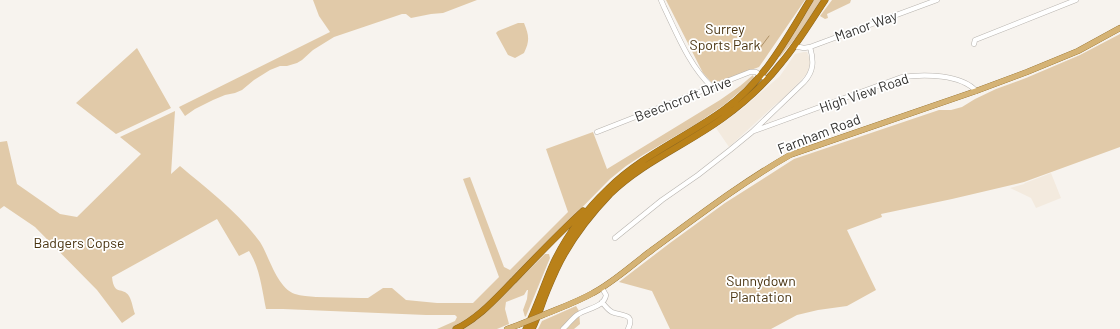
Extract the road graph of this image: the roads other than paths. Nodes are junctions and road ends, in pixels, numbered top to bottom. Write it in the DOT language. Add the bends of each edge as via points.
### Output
graph roads {
  1 [pos="662,0"];
  2 [pos="810,0"];
  3 [pos="825,0"];
  4 [pos="937,0"];
  5 [pos="1076,0"];
  6 [pos="1120,28"];
  7 [pos="974,44"];
  8 [pos="794,46"];
  9 [pos="810,47"];
  10 [pos="762,76"];
  11 [pos="767,80"];
  12 [pos="712,87"];
  13 [pos="976,91"];
  14 [pos="765,119"];
  15 [pos="769,126"];
  16 [pos="597,132"];
  17 [pos="752,132"];
  18 [pos="601,196"];
  19 [pos="615,238"];
  20 [pos="602,288"];
  21 [pos="602,302"];
  22 [pos="456,329"];
  23 [pos="507,329"];
  24 [pos="526,329"];
  25 [pos="532,329"];
  26 [pos="563,329"];
  27 [pos="628,329"];
  1 -- 12 [label="street" via="692,63"];
  2 -- 10 [label="highway"];
  3 -- 8 [label="highway"];
  4 -- 9 [label="street, Manor Way"];
  5 -- 7 [label="street" via="975,40"];
  6 -- 13 [label="main road, Farnham Road" via="1078,51"];
  8 -- 9 [label="street, Manor Way"];
  8 -- 11 [label="highway"];
  9 -- 14 [label="street, High View Road" via="813,62 811,73"];
  10 -- 11 [label="street"];
  10 -- 12 [label="street, Beechcroft Drive" via="750,72"];
  10 -- 18 [label="highway" via="726,108 640,163"];
  11 -- 25 [label="highway" via="722,119 650,163 610,195 582,228 563,257"];
  12 -- 16 [label="street, Beechcroft Drive"];
  13 -- 15 [label="street, High View Road" via="960,81 949,78 914,75 902,77"];
  13 -- 20 [label="main road, Farnham Road" via="790,155 722,198"];
  14 -- 15 [label="street"];
  14 -- 17 [label="street, High View Road"];
  15 -- 17 [label="street, High View Road"];
  17 -- 19 [label="street, High View Road"];
  18 -- 22 [label="highway" via="480,313"];
  18 -- 24 [label="highway" via="578,223 561,249"];
  20 -- 21 [label="street" via="606,295"];
  20 -- 23 [label="main road, Farnham Road, bridge" via="581,300"];
  21 -- 26 [label="street" via="580,313"];
  21 -- 27 [label="street" via="613,312 627,316 630,320"];
}
